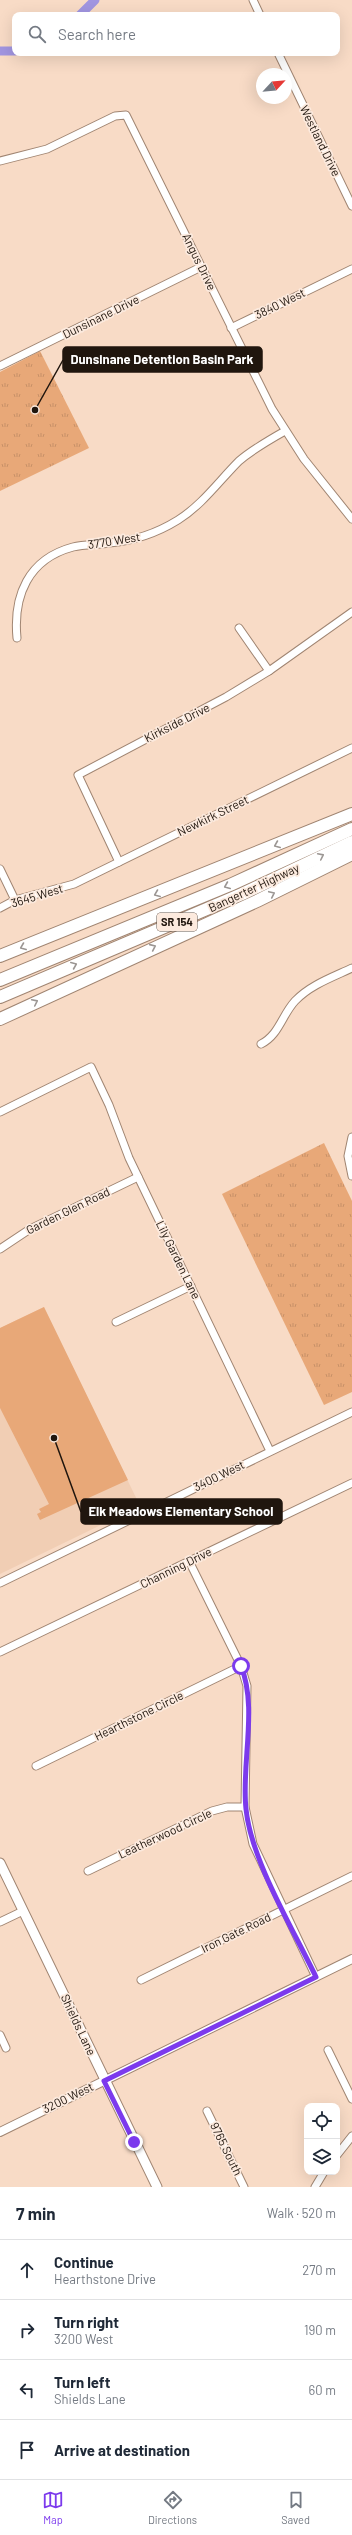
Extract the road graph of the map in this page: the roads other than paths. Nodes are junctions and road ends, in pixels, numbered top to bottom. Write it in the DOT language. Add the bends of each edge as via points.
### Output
graph roads {
  1 [pos="253,0"];
  2 [pos="259,12"];
  3 [pos="279,56"];
  4 [pos="0,161"];
  5 [pos="352,206"];
  6 [pos="201,267"];
  7 [pos="352,269"];
  8 [pos="231,328"];
  9 [pos="0,366"];
  10 [pos="285,431"];
  11 [pos="351,516"];
  12 [pos="352,612"];
  13 [pos="239,628"];
  14 [pos="17,638"];
  15 [pos="269,671"];
  16 [pos="352,748"];
  17 [pos="352,814"];
  18 [pos="352,829"];
  19 [pos="352,842"];
  20 [pos="352,854"];
  21 [pos="120,862"];
  22 [pos="0,868"];
  23 [pos="74,884"];
  24 [pos="15,900"];
  25 [pos="0,908"];
  26 [pos="0,956"];
  27 [pos="352,968"];
  28 [pos="0,980"];
  29 [pos="0,997"];
  30 [pos="0,1019"];
  31 [pos="261,1044"];
  32 [pos="0,1112"];
  33 [pos="352,1136"];
  34 [pos="352,1176"];
  35 [pos="138,1177"];
  36 [pos="0,1249"];
  37 [pos="191,1286"];
  38 [pos="116,1322"];
  39 [pos="352,1412"];
  40 [pos="270,1451"];
  41 [pos="352,1483"];
  42 [pos="189,1561"];
  43 [pos="0,1583"];
  44 [pos="0,1652"];
  45 [pos="241,1666"];
  46 [pos="36,1766"];
  47 [pos="245,1807"];
  48 [pos="0,1863"];
  49 [pos="88,1871"];
  50 [pos="352,1876"];
  51 [pos="284,1910"];
  52 [pos="23,1911"];
  53 [pos="0,1922"];
  54 [pos="352,1959"];
  55 [pos="316,1977"];
  56 [pos="141,1980"];
  57 [pos="0,2035"];
  58 [pos="6,2048"];
  59 [pos="328,2050"];
  60 [pos="104,2081"];
  61 [pos="352,2100"];
  62 [pos="207,2111"];
  63 [pos="0,2132"];
  64 [pos="352,2136"];
  65 [pos="340,2151"];
  66 [pos="322,2175"];
  67 [pos="156,2187"];
  68 [pos="244,2187"];
  69 [pos="315,2187"];
  1 -- 2 [label="street"];
  3 -- 5 [label="street, Westland Drive"];
  4 -- 6 [label="street, Angus Drive" via="17,159 47,149 115,116 126,115"];
  6 -- 8 [label="street, Angus Drive"];
  6 -- 9 [label="street, Dunsinane Drive"];
  7 -- 8 [label="street, 3840 West"];
  8 -- 10 [label="street, Angus Drive"];
  10 -- 11 [label="street, Angus Drive"];
  10 -- 14 [label="street, 3770 West" via="241,460 192,509 165,528 121,542 74,547 61,551 38,566 22,589 17,604"];
  12 -- 15 [label="street, Kirkside Drive"];
  13 -- 15 [label="street"];
  15 -- 21 [label="street, Kirkside Drive" via="183,721 78,775"];
  16 -- 21 [label="street, Newkirk Street"];
  17 -- 26 [label="highway, one-way"];
  18 -- 28 [label="highway, Bangerter Highway / SR 154, one-way" via="230,885"];
  29 -- 19 [label="highway, Bangerter Highway / SR 154, one-way" via="222,902"];
  30 -- 20 [label="highway, one-way" via="258,901"];
  21 -- 23 [label="street, Newkirk Street"];
  22 -- 24 [label="street"];
  23 -- 24 [label="street, 3645 West"];
  24 -- 25 [label="street, 3645 West"];
  27 -- 31 [label="street" via="300,996 285,1013 274,1034"];
  32 -- 35 [label="street, Lily Garden Lane" via="91,1067"];
  33 -- 34 [label="street" via="348,1156"];
  35 -- 36 [label="street, Garden Glen Road" via="30,1229"];
  35 -- 37 [label="street, Lily Garden Lane"];
  37 -- 38 [label="street"];
  37 -- 40 [label="street, Lily Garden Lane"];
  39 -- 40 [label="street, 3400 West"];
  40 -- 43 [label="street, 3400 West"];
  41 -- 42 [label="street, Channing Drive"];
  42 -- 44 [label="street, Channing Drive"];
  42 -- 45 [label="street"];
  45 -- 46 [label="street, Hearthstone Circle"];
  45 -- 47 [label="street" via="247,1686"];
  47 -- 49 [label="street, Leatherwood Circle" via="227,1807 212,1811"];
  47 -- 51 [label="street" via="257,1854"];
  48 -- 52 [label="main road, Shields Lane"];
  50 -- 51 [label="street, Iron Gate Road"];
  51 -- 55 [label="street"];
  51 -- 56 [label="street, Iron Gate Road"];
  52 -- 53 [label="street"];
  52 -- 60 [label="main road, Shields Lane"];
  54 -- 55 [label="street, 3200 West"];
  55 -- 60 [label="street, 3200 West"];
  57 -- 58 [label="street"];
  59 -- 61 [label="street"];
  60 -- 63 [label="street, 3200 West"];
  60 -- 67 [label="main road, Shields Lane"];
  62 -- 68 [label="street, 9765 South"];
  64 -- 65 [label="street"];
  66 -- 69 [label="street"];
}
